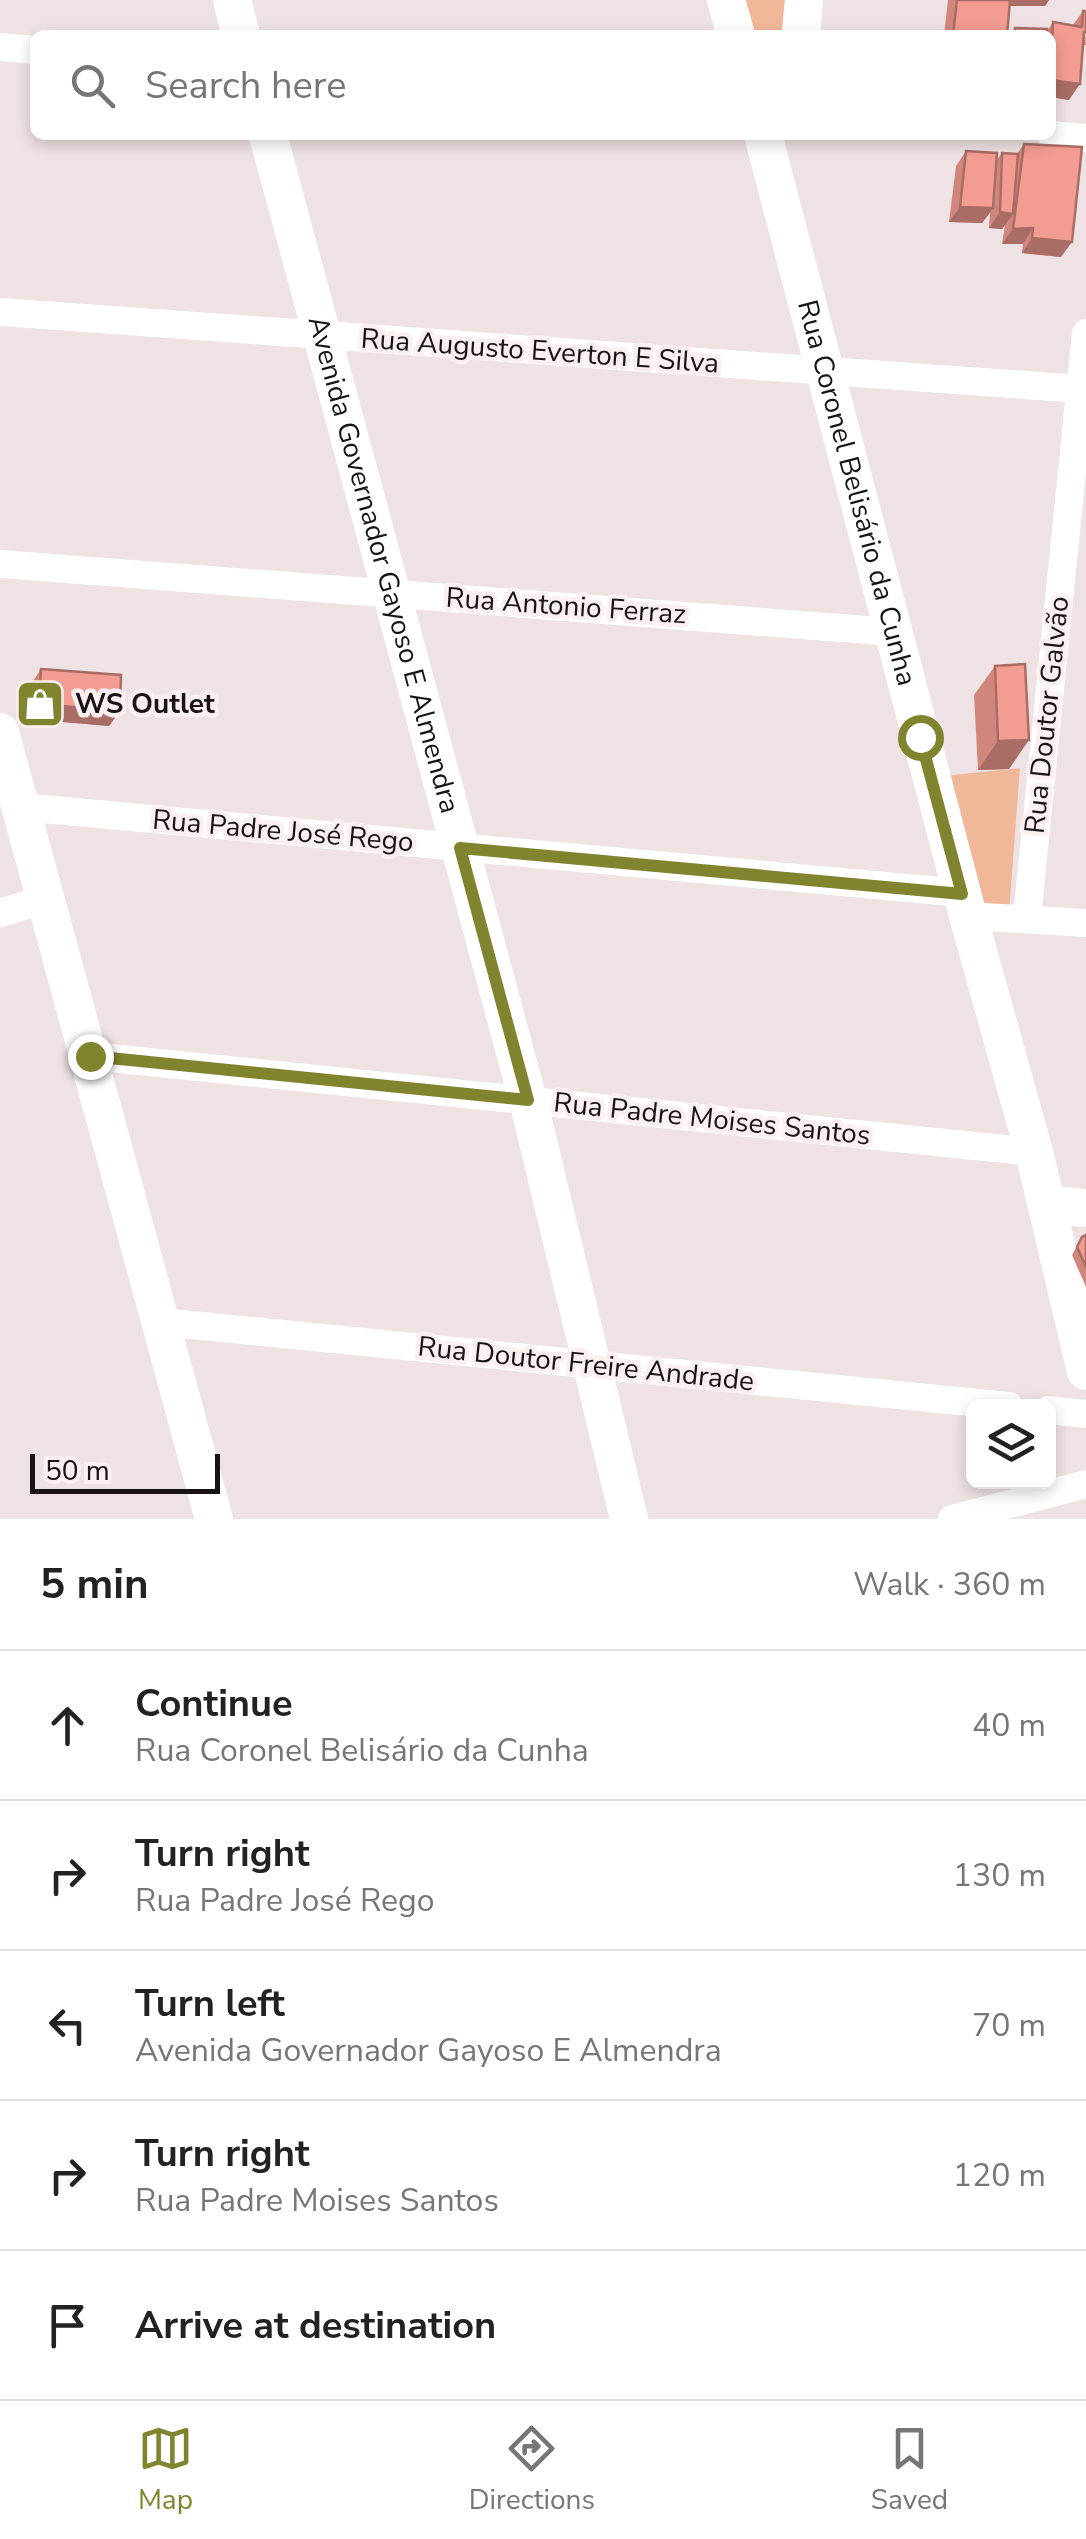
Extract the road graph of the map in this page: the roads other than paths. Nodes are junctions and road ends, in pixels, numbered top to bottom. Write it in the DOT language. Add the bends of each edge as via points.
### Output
graph roads {
  1 [pos="232,0"];
  2 [pos="726,0"];
  3 [pos="804,0"];
  4 [pos="241,30"];
  5 [pos="735,30"];
  6 [pos="801,30"];
  7 [pos="0,47"];
  8 [pos="30,50"];
  9 [pos="1056,135"];
  10 [pos="1086,138"];
  11 [pos="269,140"];
  12 [pos="763,140"];
  13 [pos="790,140"];
  14 [pos="781,212"];
  15 [pos="0,312"];
  16 [pos="1086,334"];
  17 [pos="323,337"];
  18 [pos="828,370"];
  19 [pos="1081,389"];
  20 [pos="0,564"];
  21 [pos="388,592"];
  22 [pos="894,632"];
  23 [pos="0,732"];
  24 [pos="21,807"];
  25 [pos="460,848"];
  26 [pos="46,899"];
  27 [pos="965,905"];
  28 [pos="0,913"];
  29 [pos="1027,917"];
  30 [pos="1086,923"];
  31 [pos="90,1056"];
  32 [pos="528,1100"];
  33 [pos="1034,1152"];
  34 [pos="1046,1205"];
  35 [pos="1086,1208"];
  36 [pos="162,1322"];
  37 [pos="591,1365"];
  38 [pos="1086,1372"];
  39 [pos="966,1402"];
  40 [pos="1056,1411"];
  41 [pos="1086,1414"];
  42 [pos="1086,1484"];
  43 [pos="214,1519"];
  44 [pos="628,1519"];
  45 [pos="952,1519"];
  1 -- 4 [label="main road"];
  2 -- 5 [label="main road"];
  3 -- 6 [label="main road"];
  7 -- 8 [label="street"];
  9 -- 10 [label="street"];
  11 -- 17 [label="main road, Avenida Governador Gayoso E Almendra"];
  12 -- 14 [label="main road, Rua Coronel Belisário da Cunha"];
  13 -- 14 [label="main road"];
  14 -- 18 [label="main road, Rua Coronel Belisário da Cunha"];
  15 -- 17 [label="street, Rua Augusto Everton E Silva"];
  16 -- 19 [label="street, Rua Doutor Galvão"];
  17 -- 18 [label="street, Rua Augusto Everton E Silva"];
  17 -- 21 [label="main road, Avenida Governador Gayoso E Almendra"];
  18 -- 19 [label="street, Rua Augusto Everton E Silva"];
  18 -- 22 [label="main road, Rua Coronel Belisário da Cunha"];
  19 -- 29 [label="street, Rua Doutor Galvão"];
  20 -- 21 [label="street, Rua Antonio Ferraz"];
  21 -- 22 [label="street, Rua Antonio Ferraz"];
  21 -- 25 [label="main road, Avenida Governador Gayoso E Almendra"];
  22 -- 27 [label="main road, Rua Coronel Belisário da Cunha"];
  23 -- 24 [label="main road"];
  24 -- 25 [label="street, Rua Padre José Rego"];
  24 -- 26 [label="main road"];
  25 -- 27 [label="street, Rua Padre José Rego"];
  25 -- 32 [label="main road, Avenida Governador Gayoso E Almendra"];
  26 -- 28 [label="street"];
  26 -- 31 [label="main road"];
  27 -- 29 [label="street, Rua Padre José Rego"];
  27 -- 33 [label="main road, Rua Coronel Belisário da Cunha"];
  29 -- 30 [label="street, Rua Padre José Rego"];
  31 -- 32 [label="street, Rua Padre Moises Santos"];
  31 -- 36 [label="main road"];
  32 -- 33 [label="street, Rua Padre Moises Santos"];
  32 -- 37 [label="main road, Avenida Governador Gayoso E Almendra"];
  33 -- 34 [label="main road, Rua Coronel Belisário da Cunha"];
  34 -- 35 [label="main road"];
  34 -- 38 [label="main road, Rua Coronel Belisário da Cunha"];
  36 -- 37 [label="street, Rua Doutor Freire Andrade"];
  36 -- 43 [label="main road"];
  37 -- 39 [label="street, Rua Doutor Freire Andrade"];
  37 -- 44 [label="main road, Avenida Governador Gayoso E Almendra"];
  40 -- 41 [label="street"];
  42 -- 45 [label="street"];
}
